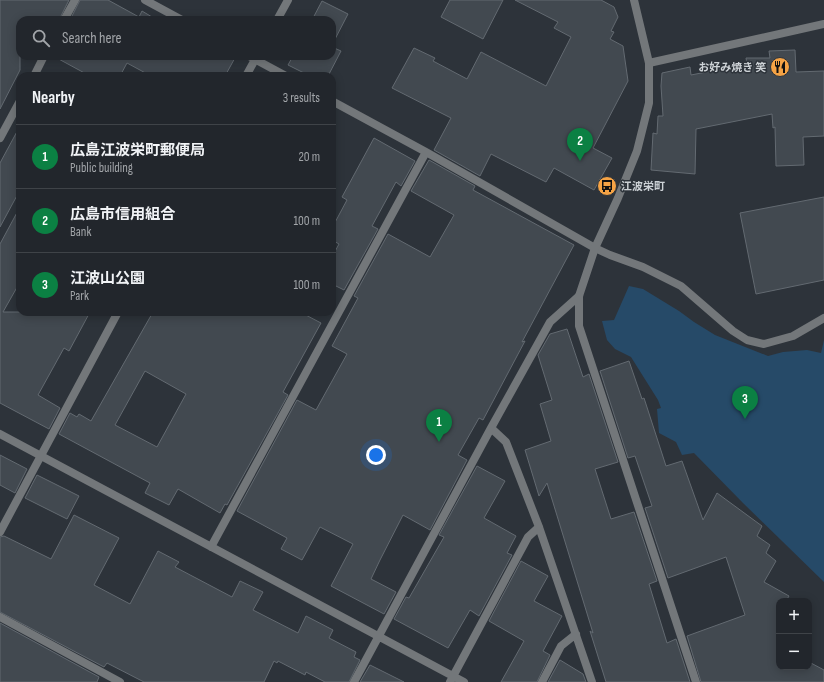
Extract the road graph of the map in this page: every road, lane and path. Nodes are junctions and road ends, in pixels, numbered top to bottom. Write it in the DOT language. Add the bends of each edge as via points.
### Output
graph roads {
  1 [pos="75,0"];
  2 [pos="145,0"];
  3 [pos="288,0"];
  4 [pos="634,0"];
  5 [pos="66,16"];
  6 [pos="175,16"];
  7 [pos="279,16"];
  8 [pos="824,24"];
  9 [pos="42,60"];
  10 [pos="253,60"];
  11 [pos="259,60"];
  12 [pos="649,63"];
  13 [pos="36,72"];
  14 [pos="248,72"];
  15 [pos="279,72"];
  16 [pos="336,103"];
  17 [pos="16,108"];
  18 [pos="0,138"];
  19 [pos="426,152"];
  20 [pos="596,248"];
  21 [pos="579,296"];
  22 [pos="116,316"];
  23 [pos="824,318"];
  24 [pos="491,428"];
  25 [pos="0,434"];
  26 [pos="40,455"];
  27 [pos="539,527"];
  28 [pos="0,532"];
  29 [pos="211,547"];
  30 [pos="0,617"];
  31 [pos="576,634"];
  32 [pos="379,636"];
  33 [pos="452,679"];
  34 [pos="120,682"];
  35 [pos="354,682"];
  36 [pos="464,682"];
  37 [pos="542,682"];
  38 [pos="592,682"];
  39 [pos="696,682"];
  1 -- 5 [label="street"];
  2 -- 6 [label="street"];
  3 -- 7 [label="street"];
  4 -- 12 [label="street"];
  8 -- 12 [label="street"];
  9 -- 13 [label="street"];
  10 -- 14 [label="street"];
  11 -- 15 [label="street"];
  12 -- 20 [label="street" via="649,103 637,151"];
  16 -- 19 [label="street"];
  17 -- 18 [label="street"];
  19 -- 20 [label="street"];
  19 -- 29 [label="street"];
  20 -- 21 [label="street"];
  20 -- 23 [label="street" via="681,286 747,340 764,344 793,336"];
  21 -- 24 [label="street" via="550,322"];
  21 -- 39 [label="street" via="579,326"];
  22 -- 26 [label="street"];
  24 -- 27 [label="street" via="506,442"];
  24 -- 32 [label="street"];
  25 -- 26 [label="street"];
  26 -- 28 [label="street"];
  26 -- 29 [label="street"];
  27 -- 31 [label="street"];
  27 -- 33 [label="street" via="528,537"];
  29 -- 32 [label="street"];
  30 -- 34 [label="street"];
  31 -- 37 [label="street" via="561,646"];
  31 -- 38 [label="street"];
  32 -- 33 [label="street"];
  32 -- 35 [label="street"];
  33 -- 36 [label="street"];
}
